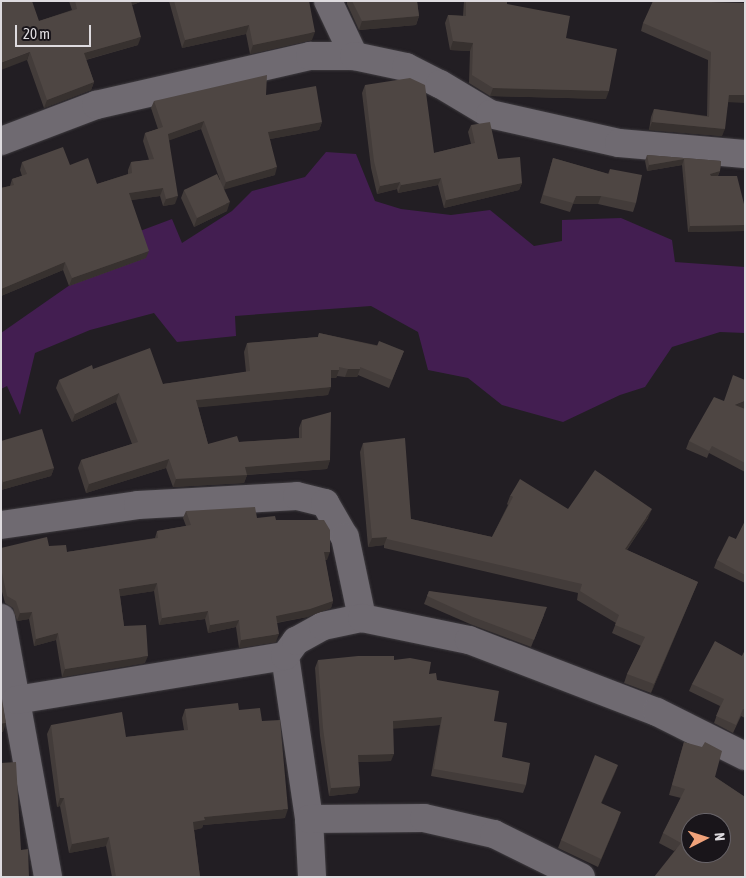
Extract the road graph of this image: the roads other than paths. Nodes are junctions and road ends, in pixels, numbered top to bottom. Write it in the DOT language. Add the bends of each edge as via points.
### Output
graph roads {
  1 [pos="328,1"];
  2 [pos="354,56"];
  3 [pos="1,141"];
  4 [pos="745,154"];
  5 [pos="1,525"];
  6 [pos="1,618"];
  7 [pos="362,618"];
  8 [pos="286,656"];
  9 [pos="16,700"];
  10 [pos="745,756"];
  11 [pos="309,819"];
  12 [pos="48,877"];
  13 [pos="312,877"];
  14 [pos="581,877"];
  1 -- 2 [label="street"];
  2 -- 3 [label="street" via="310,56 96,105"];
  2 -- 4 [label="street" via="406,67 490,114 619,142"];
  5 -- 7 [label="street" via="138,505 297,496 325,503 345,537"];
  6 -- 9 [label="street"];
  7 -- 8 [label="street" via="322,626 296,641"];
  7 -- 10 [label="street" via="469,640 657,712"];
  8 -- 9 [label="street"];
  8 -- 11 [label="street"];
  9 -- 12 [label="street"];
  11 -- 13 [label="street"];
  11 -- 14 [label="street" via="424,818 494,834"];
}
